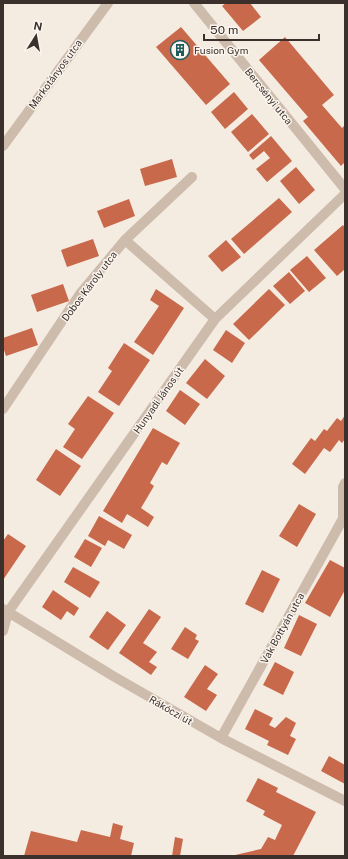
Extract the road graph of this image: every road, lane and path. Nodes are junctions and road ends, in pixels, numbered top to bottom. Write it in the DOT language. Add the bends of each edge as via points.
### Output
graph roads {
  1 [pos="108,3"];
  2 [pos="194,3"];
  3 [pos="3,146"];
  4 [pos="192,177"];
  5 [pos="345,189"];
  6 [pos="345,194"];
  7 [pos="125,240"];
  8 [pos="215,319"];
  9 [pos="3,409"];
  10 [pos="345,482"];
  11 [pos="344,516"];
  12 [pos="6,610"];
  13 [pos="3,631"];
  14 [pos="221,738"];
  15 [pos="345,801"];
  1 -- 3 [label="street, Markotányos utca"];
  2 -- 5 [label="street, Bercsényi utca"];
  4 -- 7 [label="street, Dobos Károly utca"];
  6 -- 8 [label="street, Hunyadi János út"];
  7 -- 8 [label="street"];
  7 -- 9 [label="street, Dobos Károly utca" via="80,294"];
  8 -- 12 [label="street, Hunyadi János út"];
  10 -- 11 [label="street, Vak Bottyán utca"];
  11 -- 14 [label="street, Vak Bottyán utca"];
  12 -- 13 [label="street, Hunyadi János út"];
  12 -- 14 [label="street, Rákóczi út"];
  14 -- 15 [label="street, Rákóczi út"];
}
